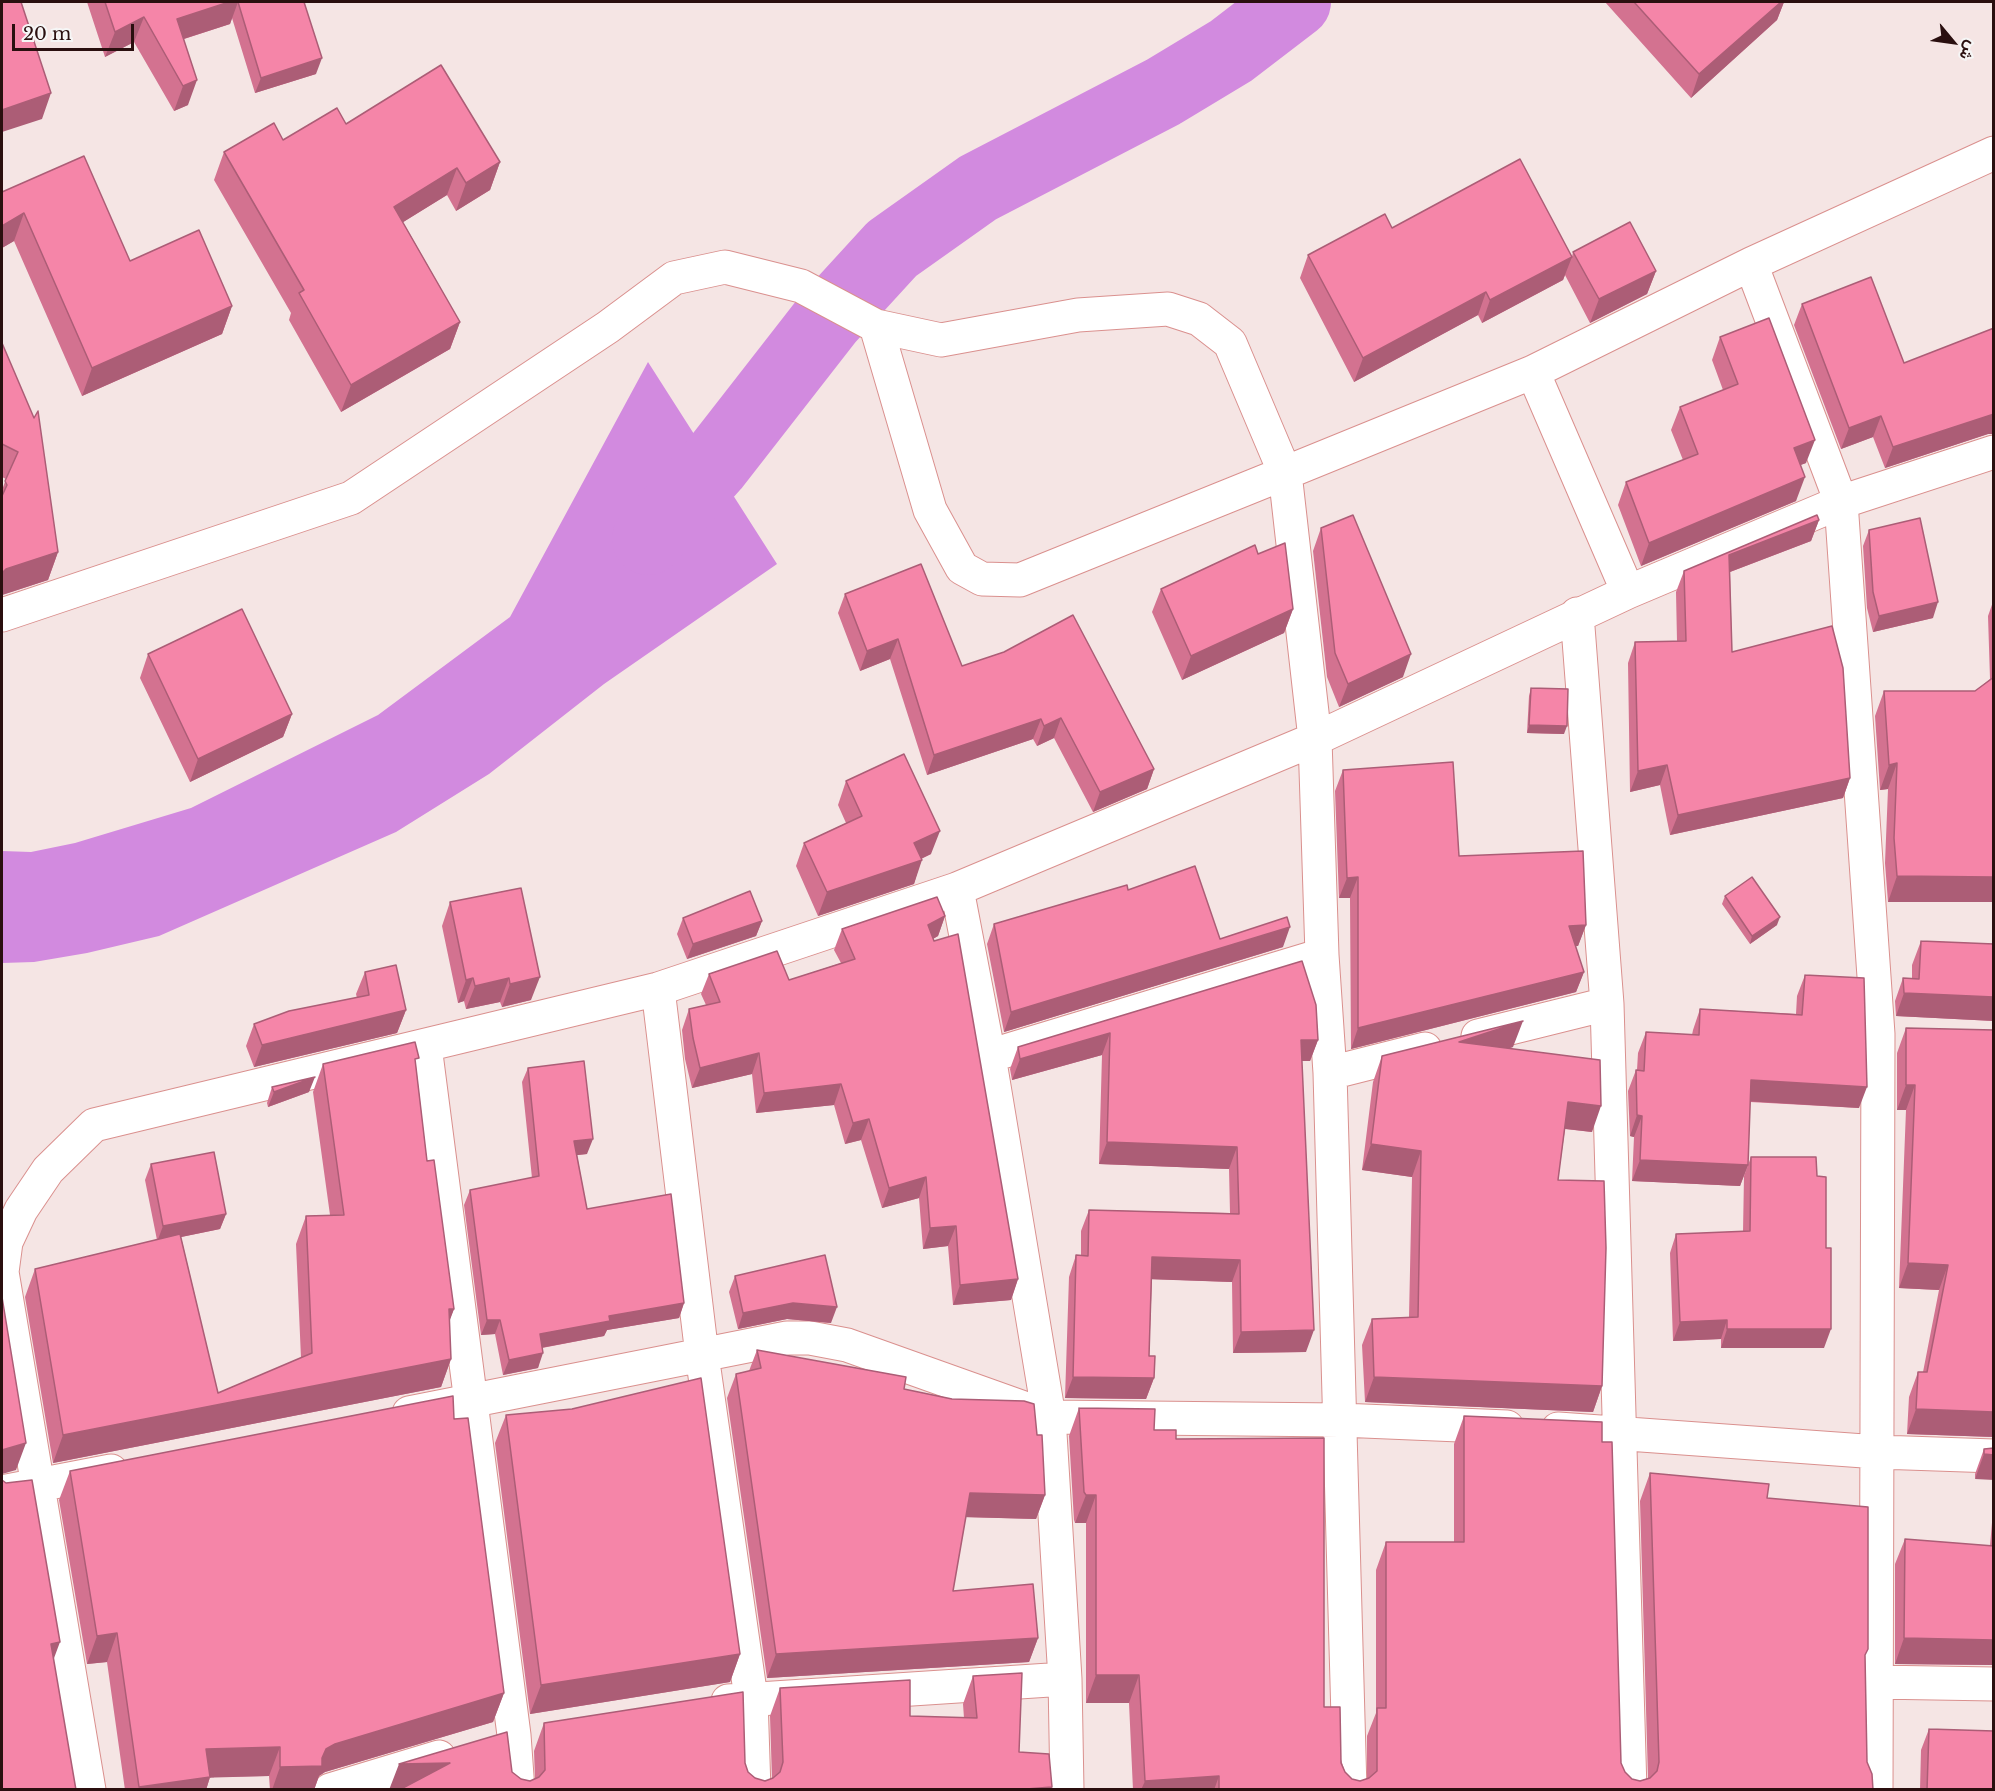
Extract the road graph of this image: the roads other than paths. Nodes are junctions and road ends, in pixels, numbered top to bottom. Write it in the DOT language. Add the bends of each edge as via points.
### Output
graph roads {
  1 [pos="1994,153"];
  2 [pos="1751,264"];
  3 [pos="876,326"];
  4 [pos="1533,372"];
  5 [pos="1994,452"];
  6 [pos="1285,473"];
  7 [pos="1841,502"];
  8 [pos="1629,592"];
  9 [pos="1577,614"];
  10 [pos="2,615"];
  11 [pos="1315,739"];
  12 [pos="957,889"];
  13 [pos="1322,955"];
  14 [pos="658,989"];
  15 [pos="1607,1004"];
  16 [pos="1878,1034"];
  17 [pos="1912,1035"];
  18 [pos="425,1046"];
  19 [pos="989,1056"];
  20 [pos="1330,1073"];
  21 [pos="702,1355"];
  22 [pos="470,1401"];
  23 [pos="1049,1417"];
  24 [pos="376,1419"];
  25 [pos="1340,1420"];
  26 [pos="1619,1432"];
  27 [pos="1878,1452"];
  28 [pos="1994,1456"];
  29 [pos="142,1465"];
  30 [pos="37,1485"];
  31 [pos="2,1492"];
  32 [pos="1065,1679"];
  33 [pos="1875,1682"];
  34 [pos="1994,1684"];
  35 [pos="751,1698"];
  36 [pos="704,1705"];
  37 [pos="526,1733"];
  38 [pos="89,1790"];
  39 [pos="330,1790"];
  40 [pos="518,1790"];
  41 [pos="754,1790"];
  42 [pos="1067,1790"];
  43 [pos="1350,1790"];
  44 [pos="1630,1790"];
  45 [pos="1876,1790"];
  1 -- 2 [label="street"];
  2 -- 4 [label="street"];
  2 -- 7 [label="street"];
  3 -- 6 [label="street" via="941,339 1078,315 1168,309 1199,319 1230,343"];
  3 -- 6 [label="street" via="930,510 962,568 982,579 1020,580"];
  3 -- 10 [label="street" via="801,286 725,267 674,278 608,327 351,498"];
  4 -- 6 [label="street"];
  4 -- 8 [label="street"];
  5 -- 7 [label="street"];
  6 -- 11 [label="street"];
  7 -- 8 [label="street"];
  7 -- 16 [label="street"];
  8 -- 9 [label="street"];
  9 -- 11 [label="street"];
  9 -- 15 [label="street"];
  11 -- 12 [label="street"];
  11 -- 13 [label="street"];
  12 -- 14 [label="street"];
  12 -- 19 [label="street"];
  13 -- 19 [label="street"];
  13 -- 20 [label="street"];
  14 -- 18 [label="street"];
  14 -- 21 [label="street"];
  15 -- 20 [label="street"];
  15 -- 26 [label="street"];
  16 -- 17 [label="street"];
  16 -- 27 [label="street"];
  18 -- 22 [label="street"];
  18 -- 30 [label="street" via="93,1125 48,1170 21,1210 6,1242 2,1272"];
  19 -- 23 [label="street"];
  20 -- 25 [label="street"];
  21 -- 22 [label="street"];
  21 -- 23 [label="street" via="787,1338 828,1341"];
  21 -- 35 [label="street"];
  22 -- 24 [label="street"];
  22 -- 37 [label="street"];
  23 -- 25 [label="street"];
  23 -- 32 [label="street"];
  25 -- 26 [label="street"];
  25 -- 43 [label="street"];
  26 -- 27 [label="street"];
  26 -- 44 [label="street"];
  27 -- 28 [label="street"];
  27 -- 33 [label="street"];
  29 -- 30 [label="street"];
  30 -- 31 [label="street"];
  30 -- 38 [label="street"];
  32 -- 35 [label="street"];
  32 -- 42 [label="street"];
  33 -- 34 [label="street"];
  33 -- 45 [label="street"];
  35 -- 36 [label="street"];
  35 -- 41 [label="street"];
  37 -- 39 [label="street"];
  37 -- 40 [label="street"];
}
